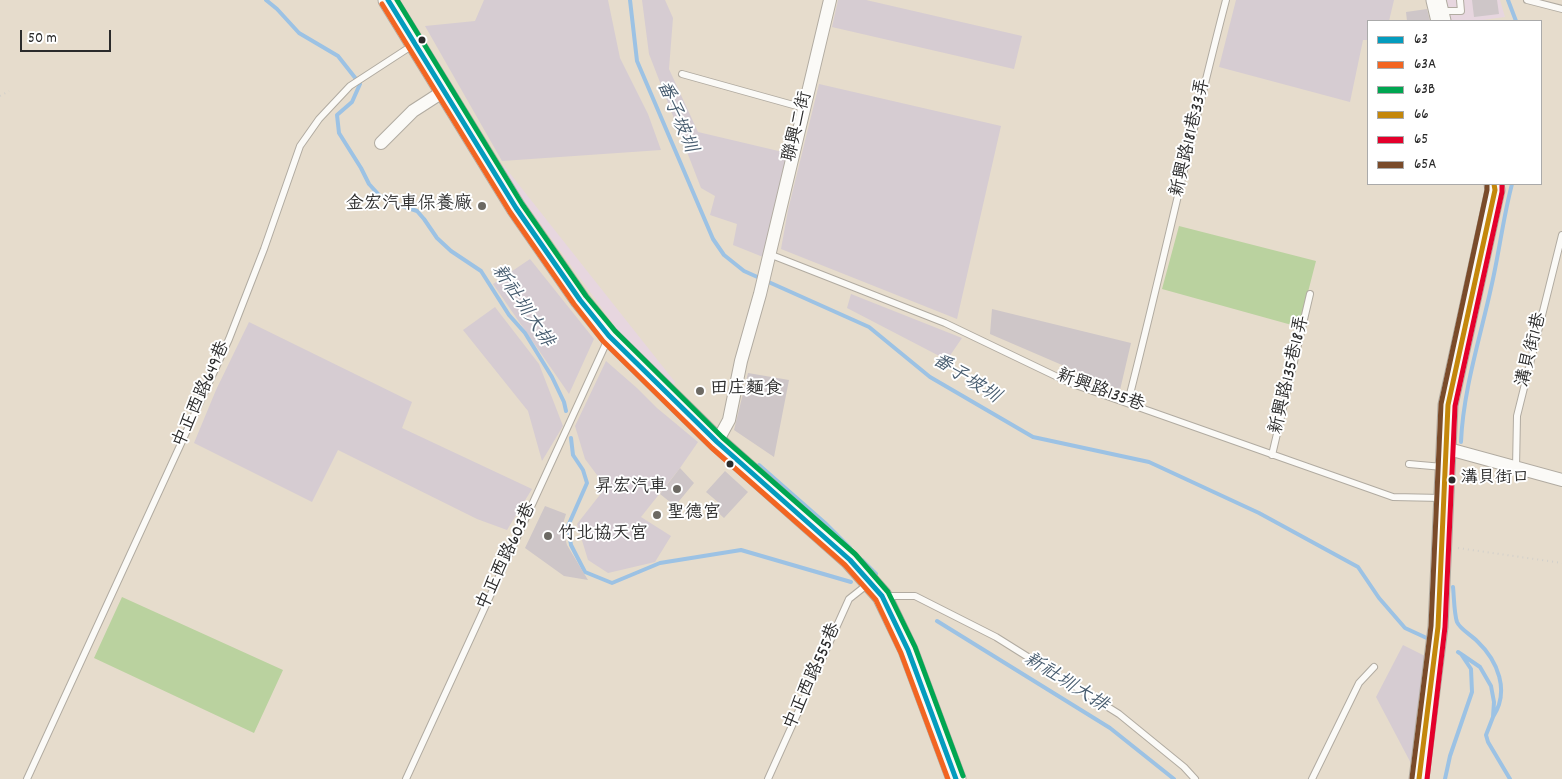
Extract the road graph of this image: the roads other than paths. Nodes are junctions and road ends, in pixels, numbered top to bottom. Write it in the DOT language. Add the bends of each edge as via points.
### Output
graph roads {
  1 [pos="388,0"];
  2 [pos="830,0"];
  3 [pos="1226,0"];
  4 [pos="1460,0"];
  5 [pos="1527,0"];
  6 [pos="1436,7"];
  7 [pos="1562,9"];
  8 [pos="415,44"];
  9 [pos="682,74"];
  10 [pos="444,92"];
  11 [pos="804,108"];
  12 [pos="381,143"];
  13 [pos="1494,185"];
  14 [pos="1562,235"];
  15 [pos="768,254"];
  16 [pos="1310,294"];
  17 [pos="609,336"];
  18 [pos="1128,402"];
  19 [pos="717,442"];
  20 [pos="1445,448"];
  21 [pos="1272,455"];
  22 [pos="1409,464"];
  23 [pos="1444,467"];
  24 [pos="1516,468"];
  25 [pos="1562,480"];
  26 [pos="1442,498"];
  27 [pos="870,582"];
  28 [pos="882,596"];
  29 [pos="1374,667"];
  30 [pos="27,779"];
  31 [pos="406,779"];
  32 [pos="768,779"];
  33 [pos="956,779"];
  34 [pos="1195,779"];
  35 [pos="1312,779"];
  36 [pos="1419,779"];
  1 -- 8 [label="main road"];
  2 -- 11 [label="street, 聯興二街"];
  3 -- 18 [label="lane, 新興路181巷33弄"];
  4 -- 6 [label="lane" via="1461,11"];
  5 -- 7 [label="lane"];
  8 -- 10 [label="main road"];
  8 -- 30 [label="lane, 中正西路649巷" via="350,86 319,119 300,146 229,339"];
  9 -- 11 [label="lane"];
  10 -- 12 [label="street" via="413,111"];
  10 -- 17 [label="main road" via="516,208"];
  11 -- 15 [label="street, 聯興二街"];
  13 -- 20 [label="main road" via="1448,405"];
  14 -- 24 [label="lane, 溝貝街1巷" via="1516,416"];
  15 -- 18 [label="lane, 新興路135巷" via="945,323 1070,383"];
  15 -- 19 [label="street, 聯興二街" via="729,420"];
  16 -- 21 [label="lane, 新興路135巷18弄"];
  17 -- 19 [label="main road"];
  17 -- 31 [label="lane, 中正西路603巷"];
  18 -- 21 [label="lane, 新興路135巷"];
  19 -- 27 [label="main road" via="831,542"];
  20 -- 23 [label="main road"];
  20 -- 24 [label="street"];
  21 -- 26 [label="lane, 新興路135巷" via="1392,497"];
  22 -- 23 [label="lane"];
  23 -- 26 [label="main road"];
  24 -- 25 [label="street"];
  26 -- 36 [label="main road" via="1438,627"];
  27 -- 28 [label="main road"];
  27 -- 32 [label="lane, 中正西路555巷" via="849,599"];
  28 -- 33 [label="main road" via="908,650"];
  28 -- 34 [label="lane" via="915,596 996,637 1119,714"];
  29 -- 35 [label="lane" via="1359,683"];
}
